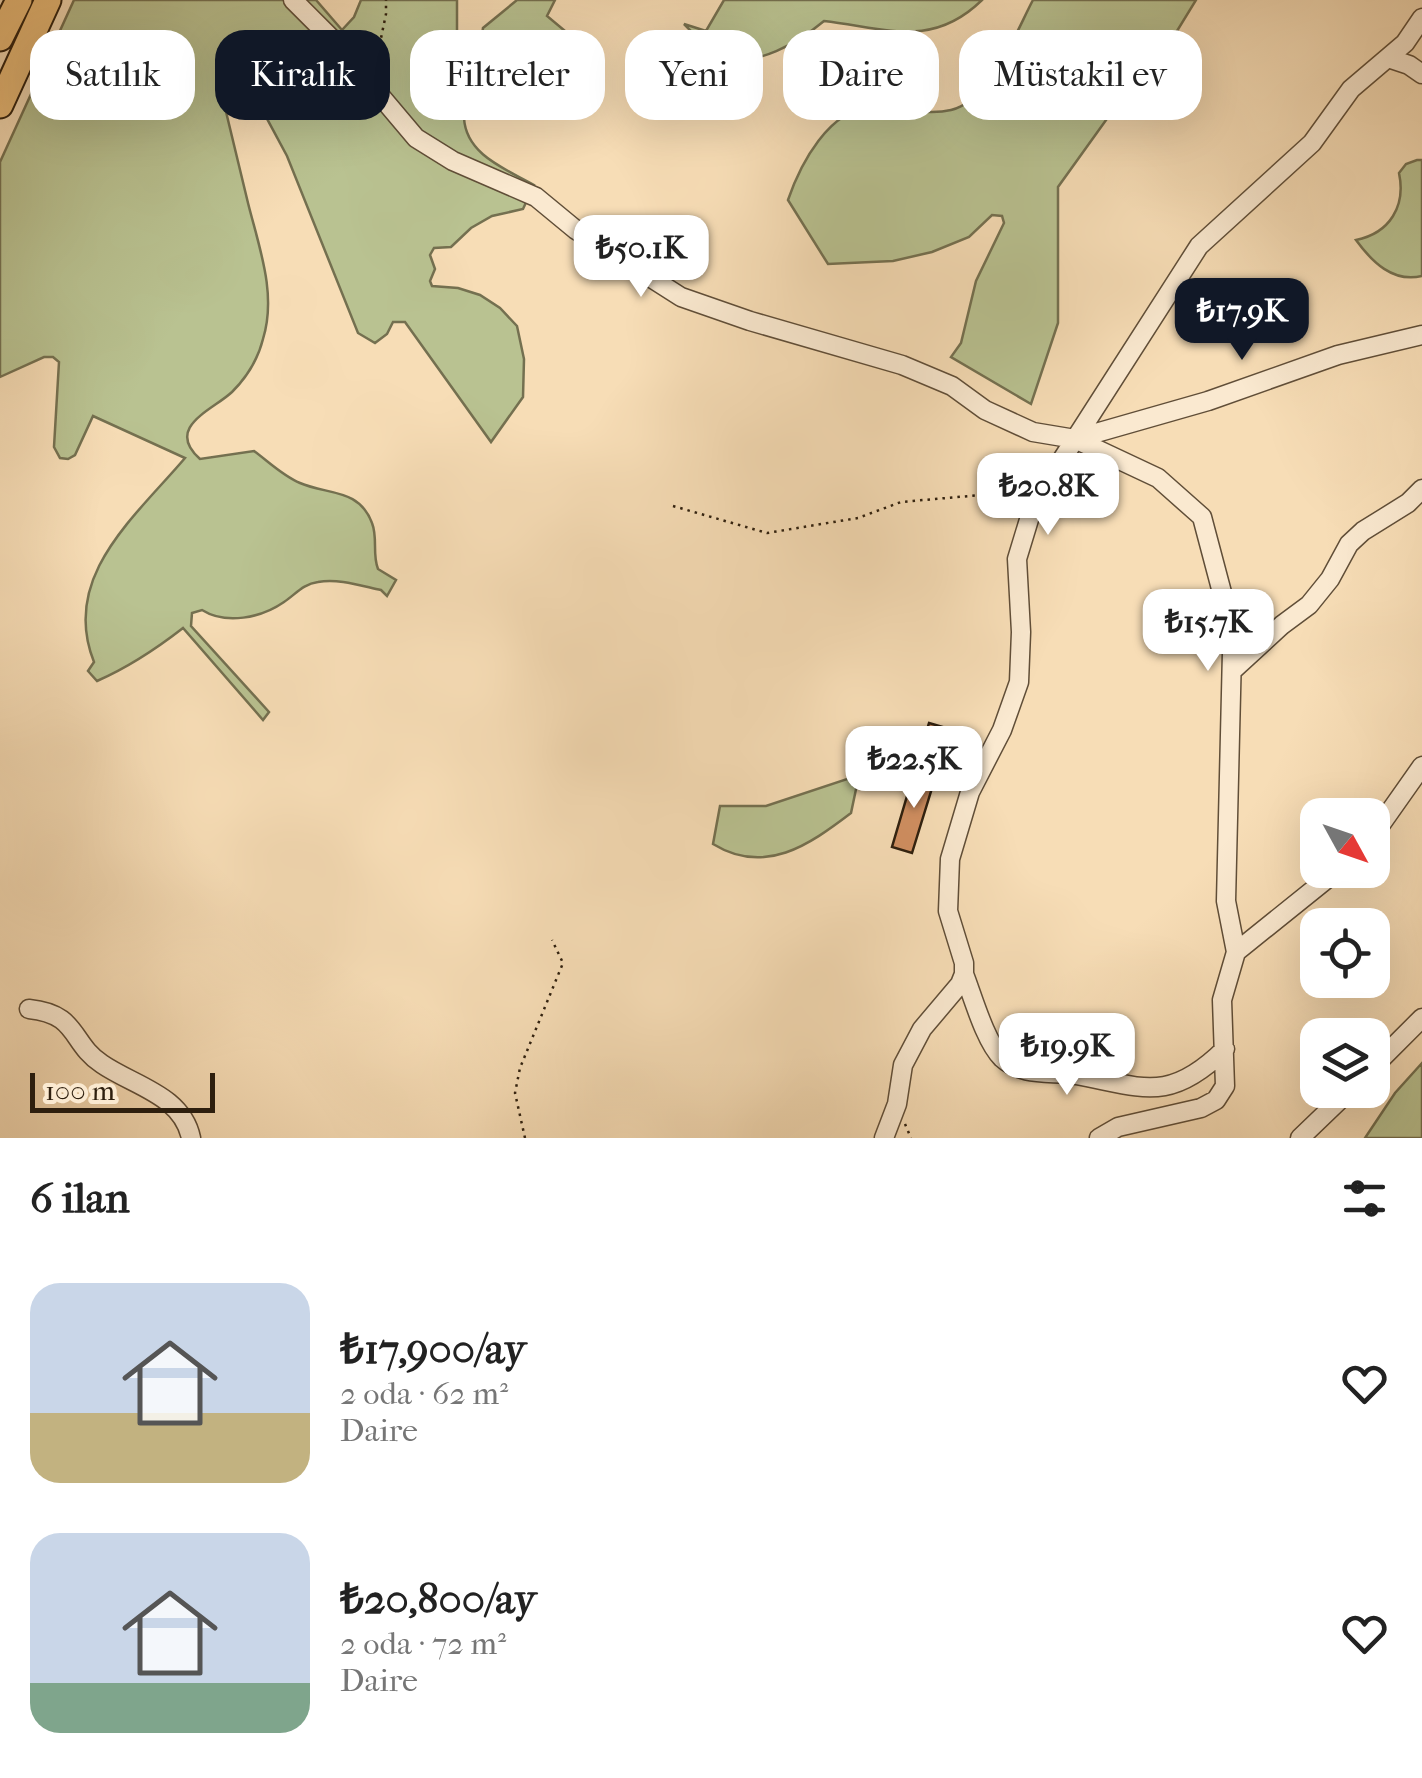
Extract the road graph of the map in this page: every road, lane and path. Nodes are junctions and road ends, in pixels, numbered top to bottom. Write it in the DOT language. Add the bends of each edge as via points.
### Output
graph roads {
  1 [pos="18,0"];
  2 [pos="48,0"];
  3 [pos="293,0"];
  4 [pos="386,0"];
  5 [pos="1422,18"];
  6 [pos="323,30"];
  7 [pos="383,30"];
  8 [pos="0,38"];
  9 [pos="1388,58"];
  10 [pos="1422,74"];
  11 [pos="0,105"];
  12 [pos="390,107"];
  13 [pos="1422,335"];
  14 [pos="1075,439"];
  15 [pos="1422,489"];
  16 [pos="1037,503"];
  17 [pos="673,506"];
  18 [pos="1232,671"];
  19 [pos="1422,766"];
  20 [pos="1390,811"];
  21 [pos="1316,888"];
  22 [pos="552,940"];
  23 [pos="1236,952"];
  24 [pos="964,974"];
  25 [pos="29,1009"];
  26 [pos="1422,1018"];
  27 [pos="1225,1050"];
  28 [pos="1390,1050"];
  29 [pos="1331,1108"];
  30 [pos="190,1138"];
  31 [pos="524,1138"];
  32 [pos="884,1138"];
  33 [pos="1099,1138"];
  34 [pos="1300,1138"];
  1 -- 8 [label="highway"];
  2 -- 11 [label="highway"];
  3 -- 6 [label="street"];
  4 -- 7 [label="path"];
  5 -- 9 [label="street"];
  9 -- 10 [label="street"];
  9 -- 14 [label="street" via="1351,89 1312,143 1199,246"];
  12 -- 14 [label="street" via="416,138 536,197 681,297 902,365 1033,432"];
  13 -- 14 [label="street"];
  14 -- 16 [label="street"];
  14 -- 18 [label="street" via="1158,478 1202,516 1229,619"];
  15 -- 18 [label="street" via="1348,544 1309,606"];
  16 -- 17 [label="path" via="992,494 902,502 858,518 767,533"];
  16 -- 24 [label="street" via="1017,559 1019,682 970,792 950,859 948,910"];
  18 -- 23 [label="street" via="1226,901"];
  19 -- 20 [label="street"];
  21 -- 23 [label="street"];
  22 -- 31 [label="path" via="562,963 516,1092"];
  23 -- 27 [label="street" via="1222,1000"];
  24 -- 27 [label="street" via="996,1050 1017,1068 1152,1089 1204,1070"];
  24 -- 32 [label="street" via="903,1064"];
  25 -- 30 [label="street" via="58,1016 100,1063 168,1102"];
  26 -- 28 [label="street"];
  27 -- 33 [label="street" via="1225,1086 1209,1105 1118,1127"];
  29 -- 34 [label="street"];
}
